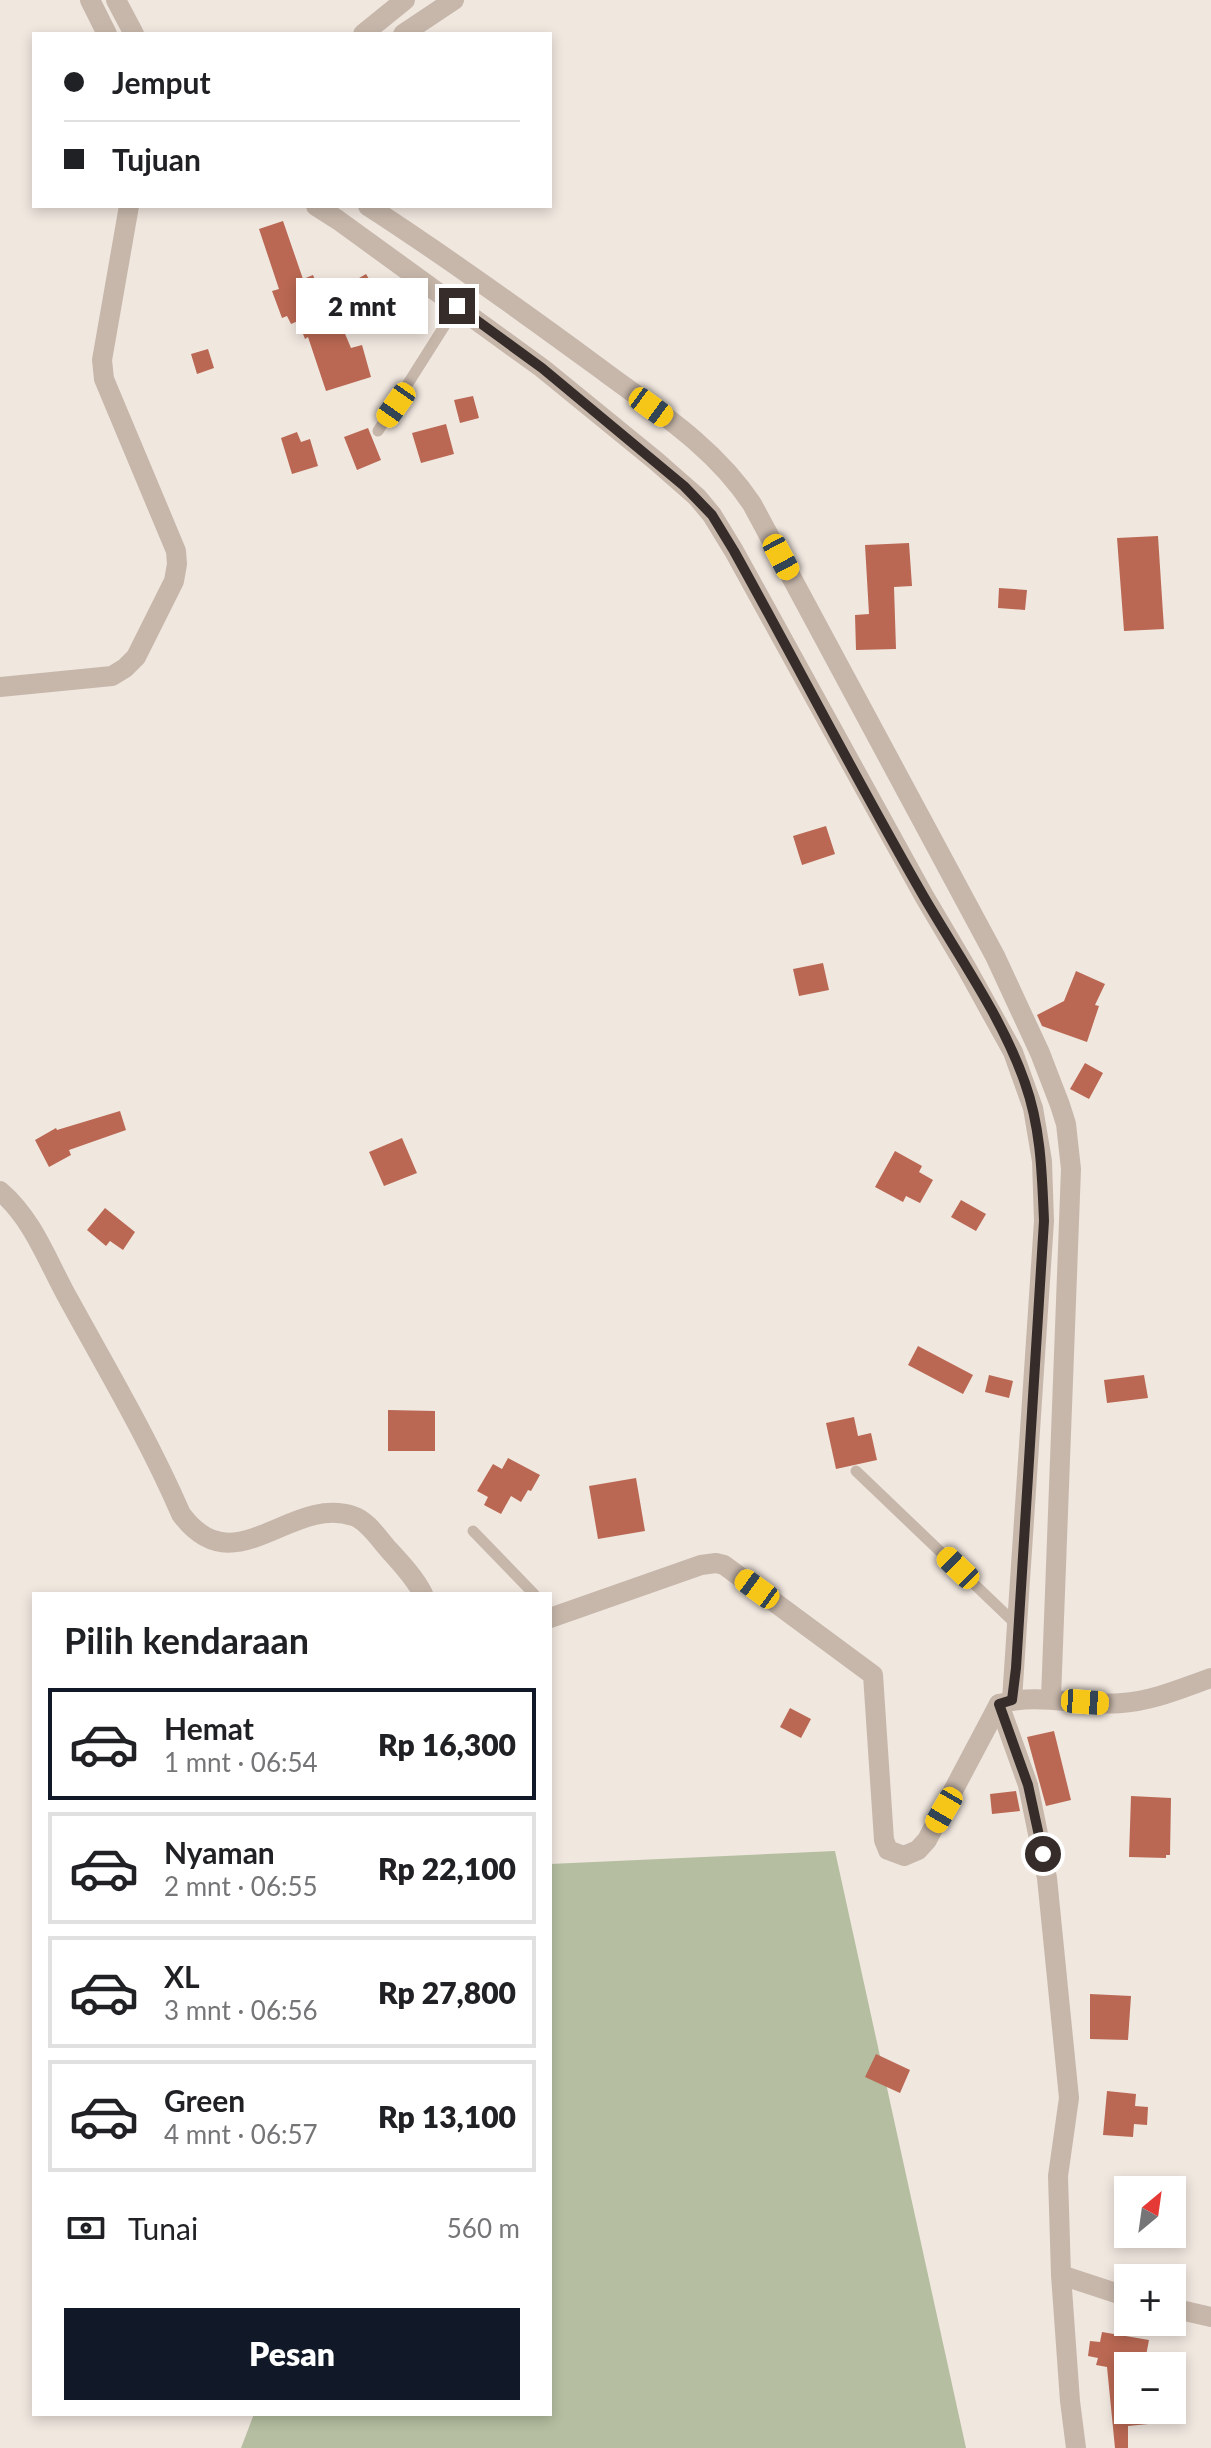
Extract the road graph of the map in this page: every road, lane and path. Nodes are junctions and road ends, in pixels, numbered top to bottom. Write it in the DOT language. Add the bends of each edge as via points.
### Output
graph roads {
  1 [pos="90,0"];
  2 [pos="116,0"];
  3 [pos="405,0"];
  4 [pos="454,0"];
  5 [pos="106,32"];
  6 [pos="133,32"];
  7 [pos="365,32"];
  8 [pos="406,32"];
  9 [pos="129,208"];
  10 [pos="319,208"];
  11 [pos="371,208"];
  12 [pos="457,306"];
  13 [pos="563,341"];
  14 [pos="542,368"];
  15 [pos="378,431"];
  16 [pos="0,687"];
  17 [pos="0,1191"];
  18 [pos="856,1471"];
  19 [pos="473,1531"];
  20 [pos="421,1592"];
  21 [pos="532,1592"];
  22 [pos="552,1615"];
  23 [pos="1019,1627"];
  24 [pos="1211,1678"];
  25 [pos="1051,1698"];
  26 [pos="1005,1702"];
  27 [pos="1061,2275"];
  28 [pos="1114,2292"];
  29 [pos="1186,2311"];
  30 [pos="1211,2317"];
  31 [pos="1076,2448"];
  1 -- 5 [label="street"];
  2 -- 6 [label="street"];
  3 -- 7 [label="street"];
  4 -- 8 [label="street"];
  9 -- 16 [label="street" via="102,360 104,379 176,551 174,581 136,657 112,676"];
  10 -- 12 [label="street"];
  11 -- 13 [label="street"];
  12 -- 14 [label="street"];
  12 -- 15 [label="lane"];
  13 -- 14 [label="street"];
  13 -- 25 [label="street" via="696,439 726,467 752,504 995,956 1060,1105 1071,1169"];
  14 -- 23 [label="street" via="712,515 1013,1052 1026,1084 1042,1161 1044,1221"];
  17 -- 20 [label="street" via="36,1236 189,1524 213,1540 241,1542 302,1518 353,1516 387,1547"];
  18 -- 23 [label="lane"];
  19 -- 21 [label="lane"];
  22 -- 26 [label="street" via="709,1563 724,1565 873,1675 884,1840 896,1855 911,1855 927,1840"];
  23 -- 26 [label="street"];
  24 -- 25 [label="street" via="1123,1703"];
  25 -- 26 [label="street"];
  26 -- 27 [label="street" via="1047,1878 1069,2098 1058,2176"];
  27 -- 28 [label="street"];
  27 -- 31 [label="street"];
  29 -- 30 [label="street"];
}
